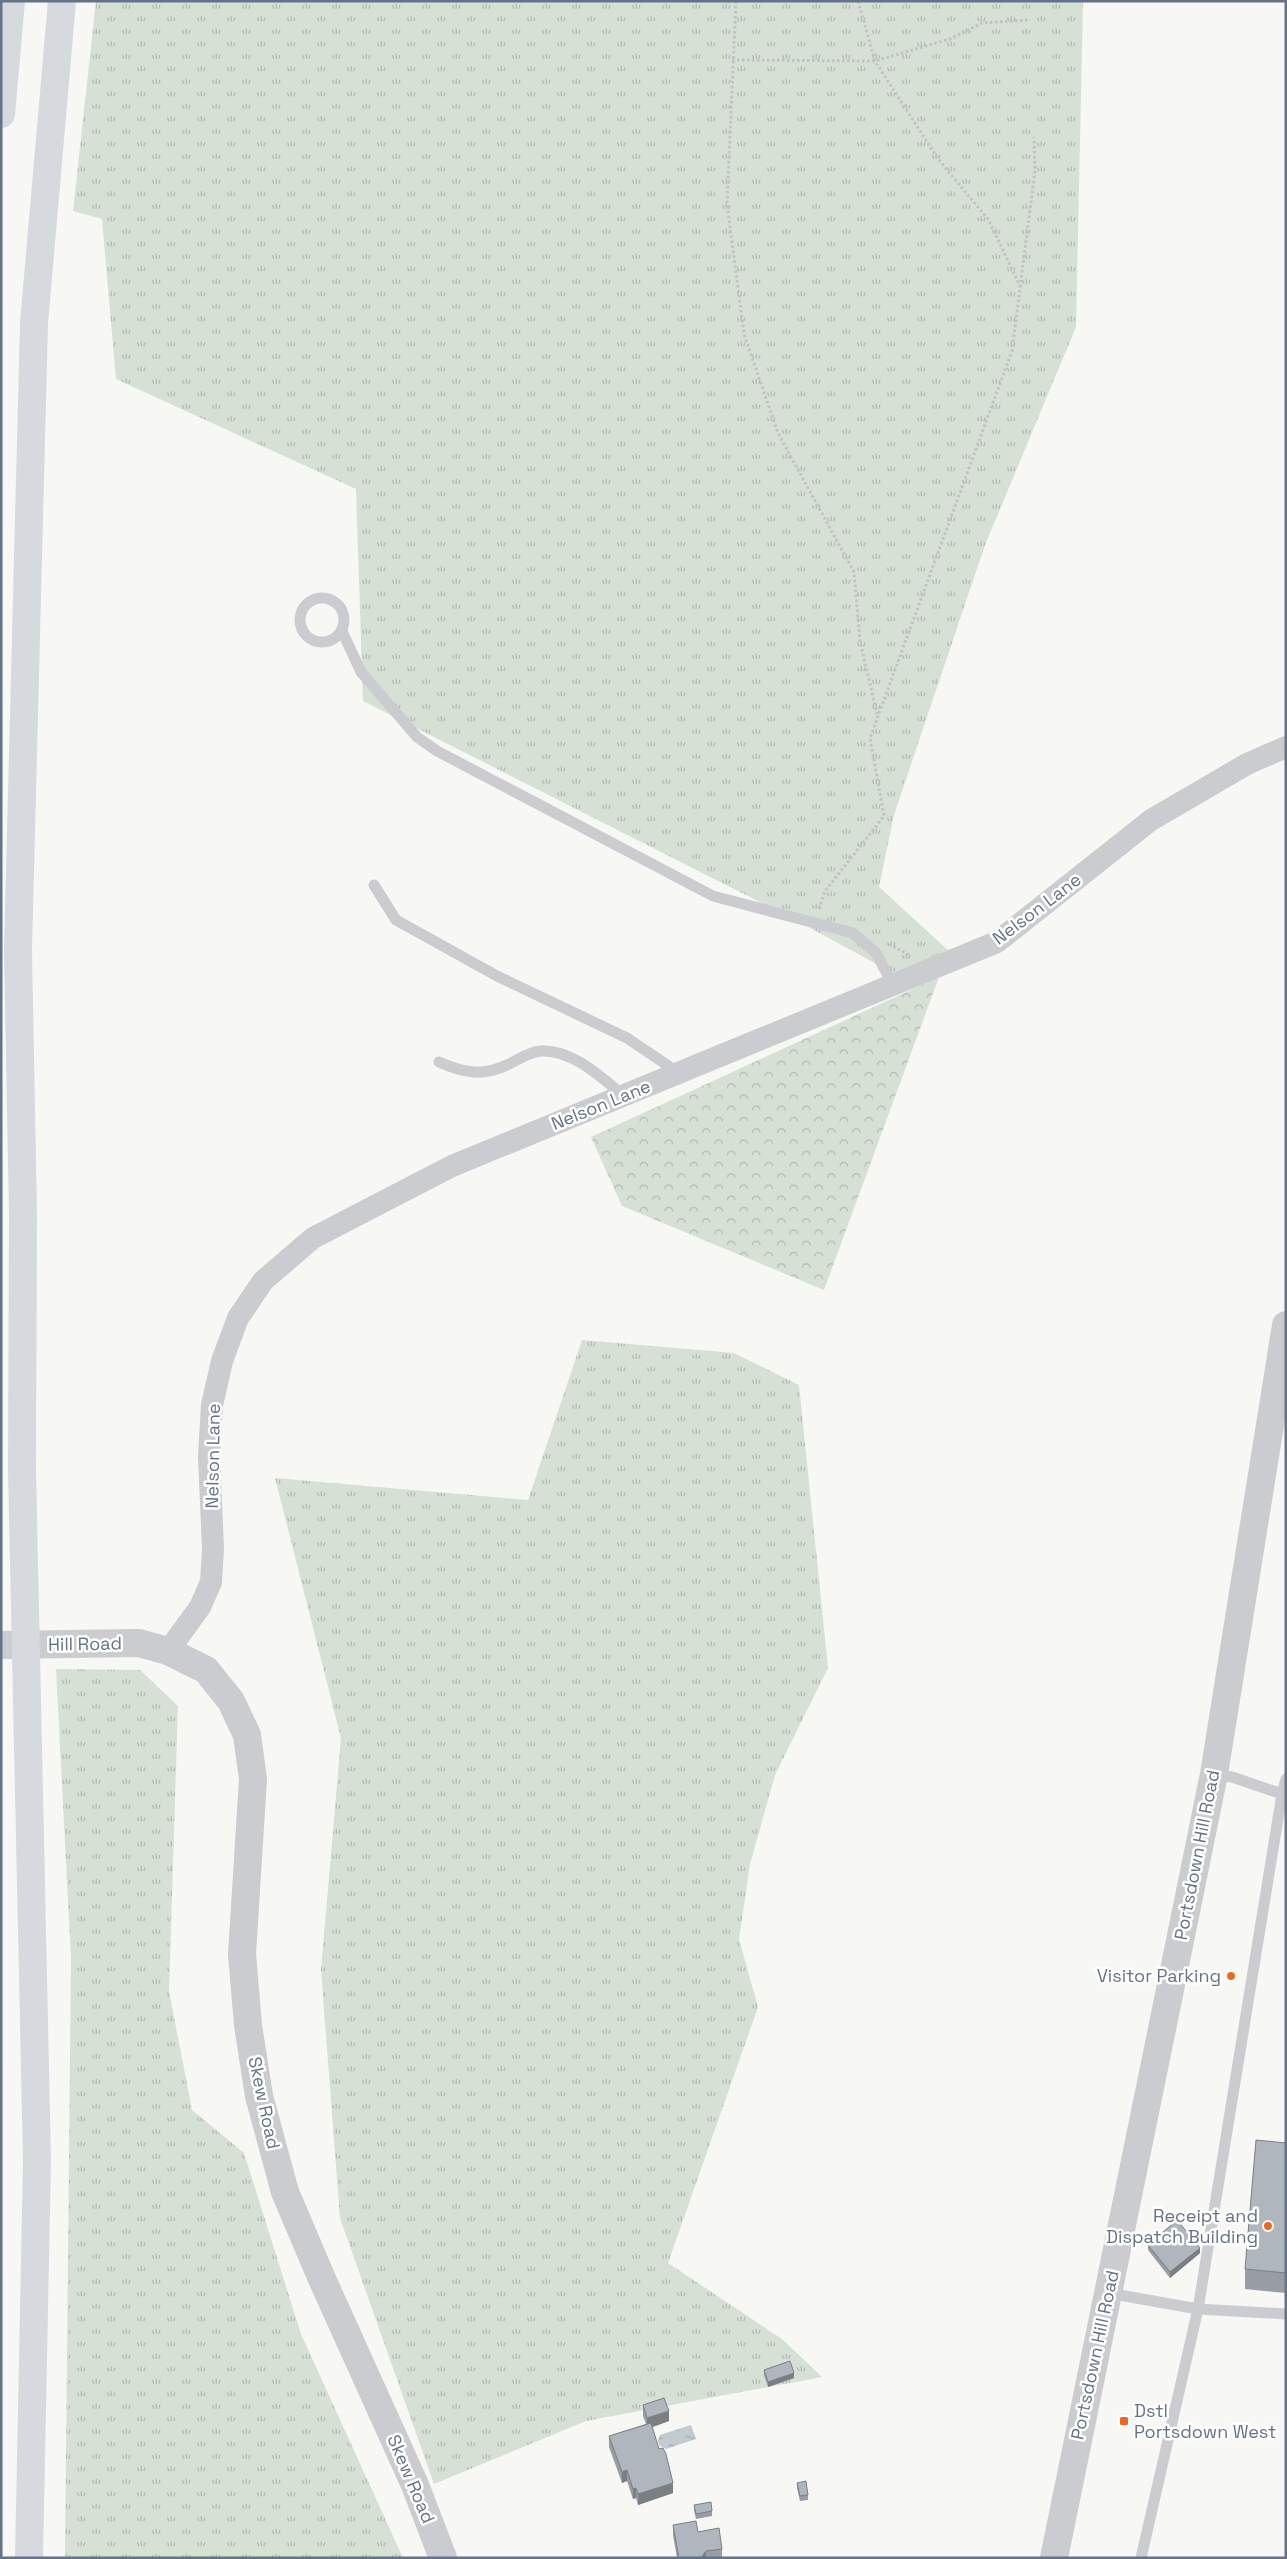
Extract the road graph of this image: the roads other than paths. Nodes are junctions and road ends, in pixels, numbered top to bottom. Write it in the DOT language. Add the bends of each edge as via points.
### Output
graph roads {
  1 [pos="11,1"];
  2 [pos="62,1"];
  3 [pos="1,114"];
  4 [pos="342,631"];
  5 [pos="1286,747"];
  6 [pos="374,885"];
  7 [pos="893,985"];
  8 [pos="439,1062"];
  9 [pos="679,1073"];
  10 [pos="624,1096"];
  11 [pos="1286,1325"];
  12 [pos="1,1645"];
  13 [pos="168,1651"];
  14 [pos="1214,1774"];
  15 [pos="1286,1779"];
  16 [pos="1282,1794"];
  17 [pos="1108,2293"];
  18 [pos="1198,2309"];
  19 [pos="1286,2314"];
  20 [pos="29,2558"];
  21 [pos="444,2558"];
  22 [pos="1054,2558"];
  23 [pos="1141,2558"];
  1 -- 3 [label="highway"];
  2 -- 20 [label="highway" via="34,324 18,950 24,1214 22,1470 37,2161"];
  4 -- 7 [label="lane" via="360,672 418,737 437,751 713,896 853,933 876,953"];
  5 -- 7 [label="street, Nelson Lane" via="1247,764 1151,820 997,942"];
  6 -- 9 [label="lane" via="396,920 497,976 627,1038"];
  7 -- 9 [label="street, Nelson Lane"];
  8 -- 10 [label="lane" via="464,1072 483,1074 525,1055 551,1051 568,1056"];
  9 -- 10 [label="street, Nelson Lane"];
  10 -- 13 [label="street, Nelson Lane" via="434,1175 313,1238 263,1281 238,1318 222,1361 212,1405 209,1456 213,1549 211,1582 200,1607"];
  11 -- 14 [label="street, Portsdown Hill Road"];
  12 -- 13 [label="street, Hill Road" via="139,1643"];
  13 -- 21 [label="street, Skew Road" via="206,1670 231,1701 247,1735 254,1779 242,1954 259,2096 285,2192"];
  14 -- 16 [label="lane" via="1232,1776"];
  14 -- 17 [label="street, Portsdown Hill Road"];
  15 -- 16 [label="lane"];
  16 -- 18 [label="lane"];
  17 -- 18 [label="lane"];
  17 -- 22 [label="street, Portsdown Hill Road"];
  18 -- 19 [label="lane"];
  18 -- 23 [label="lane"];
}
